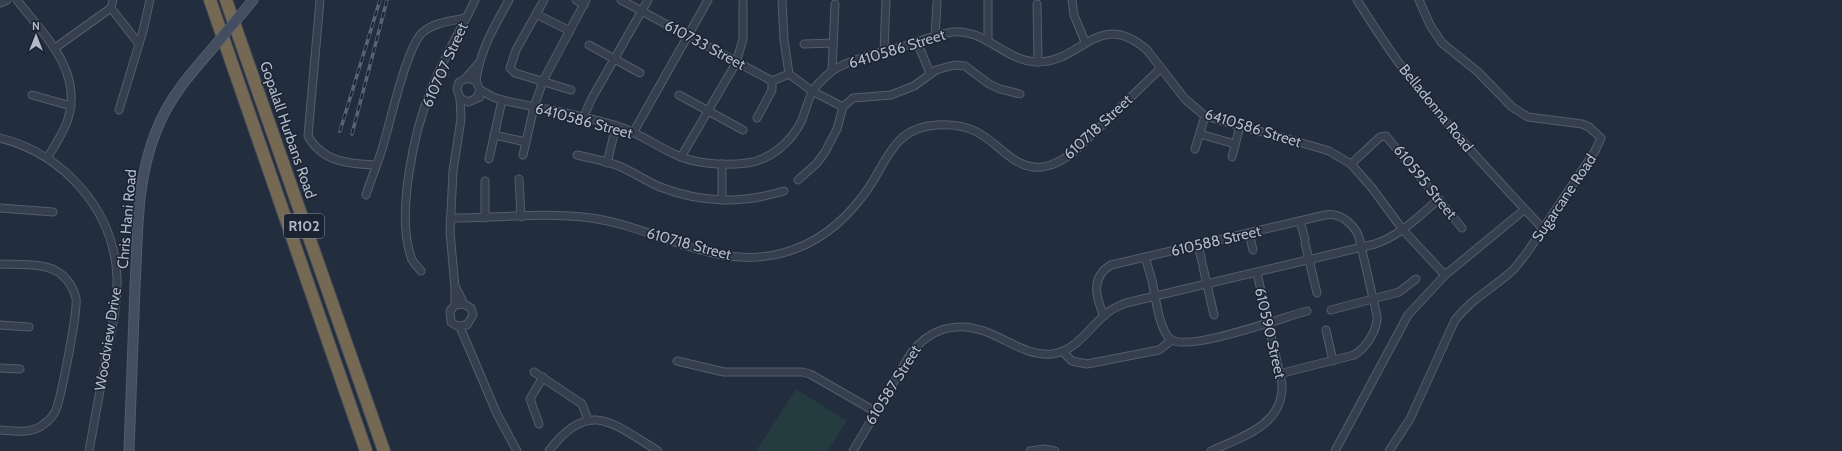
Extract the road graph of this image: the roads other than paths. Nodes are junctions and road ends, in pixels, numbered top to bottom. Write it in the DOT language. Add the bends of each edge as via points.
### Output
graph roads {
  1 [pos="7,0"];
  2 [pos="17,0"];
  3 [pos="113,0"];
  4 [pos="150,0"];
  5 [pos="210,0"];
  6 [pos="226,0"];
  7 [pos="253,0"];
  8 [pos="320,0"];
  9 [pos="476,0"];
  10 [pos="509,0"];
  11 [pos="544,0"];
  12 [pos="576,0"];
  13 [pos="621,0"];
  14 [pos="648,0"];
  15 [pos="708,0"];
  16 [pos="782,0"];
  17 [pos="886,0"];
  18 [pos="988,0"];
  19 [pos="1072,0"];
  20 [pos="1357,0"];
  21 [pos="1419,0"];
  22 [pos="585,2"];
  23 [pos="743,2"];
  24 [pos="0,3"];
  25 [pos="937,3"];
  26 [pos="835,4"];
  27 [pos="1037,4"];
  28 [pos="110,8"];
  29 [pos="642,12"];
  30 [pos="536,14"];
  31 [pos="466,18"];
  32 [pos="570,31"];
  33 [pos="688,36"];
  34 [pos="935,36"];
  35 [pos="988,41"];
  36 [pos="917,42"];
  37 [pos="1085,42"];
  38 [pos="833,43"];
  39 [pos="139,44"];
  40 [pos="804,44"];
  41 [pos="589,45"];
  42 [pos="55,48"];
  43 [pos="884,52"];
  44 [pos="615,58"];
  45 [pos="479,62"];
  46 [pos="1038,62"];
  47 [pos="736,63"];
  48 [pos="1161,68"];
  49 [pos="832,71"];
  50 [pos="640,73"];
  51 [pos="930,73"];
  52 [pos="789,74"];
  53 [pos="465,78"];
  54 [pos="476,81"];
  55 [pos="543,81"];
  56 [pos="772,81"];
  57 [pos="480,90"];
  58 [pos="571,90"];
  59 [pos="812,91"];
  60 [pos="1020,94"];
  61 [pos="32,95"];
  62 [pos="679,95"];
  63 [pos="477,97"];
  64 [pos="493,97"];
  65 [pos="460,98"];
  66 [pos="502,100"];
  67 [pos="471,101"];
  68 [pos="71,106"];
  69 [pos="534,107"];
  70 [pos="843,108"];
  71 [pos="119,110"];
  72 [pos="708,111"];
  73 [pos="1205,116"];
  74 [pos="461,118"];
  75 [pos="583,118"];
  76 [pos="757,118"];
  77 [pos="616,126"];
  78 [pos="1240,126"];
  79 [pos="743,130"];
  80 [pos="633,132"];
  81 [pos="1200,134"];
  82 [pos="494,135"];
  83 [pos="0,138"];
  84 [pos="526,142"];
  85 [pos="1235,144"];
  86 [pos="1195,149"];
  87 [pos="523,154"];
  88 [pos="577,155"];
  89 [pos="48,157"];
  90 [pos="681,157"];
  91 [pos="1232,157"];
  92 [pos="488,159"];
  93 [pos="607,163"];
  94 [pos="722,164"];
  95 [pos="1351,164"];
  96 [pos="376,165"];
  97 [pos="519,179"];
  98 [pos="798,180"];
  99 [pos="485,181"];
  100 [pos="784,191"];
  101 [pos="366,195"];
  102 [pos="1439,198"];
  103 [pos="722,200"];
  104 [pos="0,208"];
  105 [pos="1524,210"];
  106 [pos="52,212"];
  107 [pos="521,217"];
  108 [pos="450,218"];
  109 [pos="485,218"];
  110 [pos="1300,221"];
  111 [pos="1462,228"];
  112 [pos="1543,229"];
  113 [pos="1403,230"];
  114 [pos="1249,233"];
  115 [pos="1198,245"];
  116 [pos="1361,247"];
  117 [pos="1253,250"];
  118 [pos="1146,257"];
  119 [pos="1309,260"];
  120 [pos="0,264"];
  121 [pos="421,272"];
  122 [pos="1257,273"];
  123 [pos="1445,275"];
  124 [pos="1416,279"];
  125 [pos="1206,284"];
  126 [pos="455,287"];
  127 [pos="1317,293"];
  128 [pos="1156,296"];
  129 [pos="1372,299"];
  130 [pos="464,304"];
  131 [pos="454,305"];
  132 [pos="1330,310"];
  133 [pos="1307,312"];
  134 [pos="1214,315"];
  135 [pos="1104,316"];
  136 [pos="1268,322"];
  137 [pos="0,325"];
  138 [pos="464,326"];
  139 [pos="29,327"];
  140 [pos="1326,330"];
  141 [pos="1172,340"];
  142 [pos="1062,352"];
  143 [pos="677,361"];
  144 [pos="1333,361"];
  145 [pos="0,368"];
  146 [pos="20,370"];
  147 [pos="534,372"];
  148 [pos="1279,374"];
  149 [pos="543,377"];
  150 [pos="876,412"];
  151 [pos="588,420"];
  152 [pos="539,424"];
  153 [pos="0,430"];
  154 [pos="89,451"];
  155 [pos="129,451"];
  156 [pos="366,451"];
  157 [pos="384,451"];
  158 [pos="517,451"];
  159 [pos="549,451"];
  160 [pos="658,451"];
  161 [pos="853,451"];
  162 [pos="1030,451"];
  163 [pos="1055,451"];
  164 [pos="1210,451"];
  165 [pos="1335,451"];
  166 [pos="1389,451"];
  1 -- 24 [label="street"];
  2 -- 42 [label="street"];
  3 -- 28 [label="street"];
  4 -- 39 [label="street"];
  5 -- 156 [label="highway, Gopalall Hurbans Road / R102"];
  6 -- 157 [label="highway, Gopalall Hurbans Road / R102"];
  7 -- 155 [label="street, Chris Hani Road, bridge" via="182,84 167,108 149,150 143,174 137,239"];
  8 -- 96 [label="street" via="308,136 314,146 324,154 338,160"];
  9 -- 31 [label="street, 610707 Street"];
  10 -- 45 [label="street" via="484,47"];
  11 -- 30 [label="street"];
  12 -- 22 [label="street"];
  13 -- 29 [label="street, 610733 Street"];
  14 -- 29 [label="street"];
  15 -- 33 [label="street"];
  16 -- 52 [label="street"];
  17 -- 43 [label="street"];
  18 -- 35 [label="street"];
  19 -- 37 [label="street" via="1074,15"];
  20 -- 105 [label="street, Belladonna Road" via="1413,82"];
  21 -- 112 [label="street, Sugarcane Road" via="1430,25 1442,43 1478,72 1521,114 1538,119 1582,124 1601,138"];
  22 -- 32 [label="street"];
  23 -- 47 [label="street" via="743,39"];
  25 -- 34 [label="street"];
  26 -- 38 [label="street"];
  27 -- 46 [label="street"];
  28 -- 39 [label="street"];
  28 -- 42 [label="street"];
  29 -- 33 [label="street, 610733 Street"];
  29 -- 44 [label="street"];
  30 -- 32 [label="street"];
  30 -- 55 [label="street" via="516,50 510,68 515,73"];
  31 -- 96 [label="street" via="431,26 416,40"];
  31 -- 121 [label="street, 610707 Street" via="431,90 410,165 406,212 408,241 411,258"];
  32 -- 55 [label="street"];
  33 -- 47 [label="street, 610733 Street"];
  33 -- 80 [label="street"];
  34 -- 35 [label="street, 6410586 Street" via="956,32 971,34"];
  34 -- 36 [label="street, 6410586 Street"];
  35 -- 46 [label="street, 6410586 Street" via="1023,60"];
  36 -- 43 [label="street, 6410586 Street"];
  36 -- 51 [label="street"];
  37 -- 46 [label="street, 6410586 Street" via="1058,59"];
  37 -- 48 [label="street, 6410586 Street" via="1102,35 1121,35 1140,43"];
  38 -- 40 [label="street"];
  38 -- 49 [label="street"];
  39 -- 71 [label="street"];
  41 -- 44 [label="street"];
  42 -- 68 [label="street" via="68,73 72,93"];
  43 -- 49 [label="street, 6410586 Street"];
  44 -- 50 [label="street"];
  44 -- 75 [label="street"];
  45 -- 53 [label="street"];
  45 -- 54 [label="street"];
  47 -- 56 [label="street, 610733 Street"];
  47 -- 72 [label="street"];
  48 -- 73 [label="street, 6410586 Street" via="1185,99"];
  48 -- 107 [label="street, 610718 Street" via="1065,160 1050,166 1032,167 1018,162 976,131 937,125 915,131 902,138 891,149 864,196 843,219 813,241 771,256 752,258 717,255 594,218"];
  49 -- 59 [label="street, 6410586 Street"];
  51 -- 60 [label="street" via="947,66 960,65 972,70 989,84"];
  51 -- 70 [label="street" via="910,88 891,95 857,97"];
  52 -- 56 [label="street"];
  52 -- 59 [label="street"];
  53 -- 54 [label="street"];
  53 -- 65 [label="street" via="457,89"];
  54 -- 57 [label="street"];
  55 -- 58 [label="street"];
  55 -- 69 [label="street"];
  56 -- 76 [label="street" via="772,90"];
  57 -- 63 [label="street"];
  57 -- 64 [label="street"];
  59 -- 70 [label="street"];
  59 -- 94 [label="street, 6410586 Street" via="794,134 782,146 754,162"];
  61 -- 68 [label="street"];
  62 -- 72 [label="street"];
  63 -- 64 [label="street"];
  63 -- 67 [label="street"];
  64 -- 66 [label="street, 6410586 Street"];
  65 -- 67 [label="street"];
  65 -- 74 [label="street"];
  66 -- 69 [label="street, 6410586 Street"];
  66 -- 82 [label="street"];
  67 -- 74 [label="street"];
  68 -- 89 [label="street" via="68,120"];
  69 -- 75 [label="street, 6410586 Street"];
  69 -- 84 [label="street"];
  70 -- 98 [label="street" via="837,129 825,152"];
  72 -- 79 [label="street"];
  72 -- 90 [label="street"];
  73 -- 78 [label="street, 6410586 Street"];
  73 -- 81 [label="street"];
  74 -- 108 [label="street" via="453,171"];
  75 -- 77 [label="street, 6410586 Street"];
  77 -- 80 [label="street, 6410586 Street"];
  77 -- 93 [label="street"];
  78 -- 85 [label="street"];
  78 -- 95 [label="street, 6410586 Street" via="1316,147"];
  80 -- 90 [label="street, 6410586 Street"];
  81 -- 85 [label="street"];
  81 -- 86 [label="street"];
  82 -- 84 [label="street"];
  82 -- 92 [label="street"];
  83 -- 89 [label="street, Woodview Drive" via="27,146"];
  84 -- 87 [label="street"];
  85 -- 91 [label="street"];
  88 -- 93 [label="street"];
  89 -- 154 [label="street, Woodview Drive" via="69,175 88,197 102,221 115,260 116,304"];
  90 -- 94 [label="street, 6410586 Street"];
  93 -- 103 [label="street" via="658,186 695,197"];
  94 -- 103 [label="street"];
  95 -- 102 [label="street, 610595 Street" via="1380,137 1386,136"];
  95 -- 113 [label="street, 6410586 Street"];
  96 -- 101 [label="street"];
  97 -- 107 [label="street"];
  99 -- 109 [label="street"];
  100 -- 103 [label="street" via="754,199"];
  102 -- 111 [label="street, 610595 Street"];
  102 -- 113 [label="street, 610587 Street"];
  104 -- 106 [label="street"];
  105 -- 112 [label="street, Belladonna Road"];
  105 -- 123 [label="street"];
  107 -- 109 [label="street, 610718 Street"];
  108 -- 109 [label="street, 610718 Street"];
  108 -- 126 [label="street"];
  110 -- 114 [label="street, 610588 Street"];
  110 -- 116 [label="street, 610588 Street" via="1330,214 1340,217 1353,226"];
  110 -- 119 [label="street"];
  112 -- 166 [label="street, Sugarcane Road" via="1514,269 1462,310 1455,320 1410,419"];
  113 -- 116 [label="street, 610587 Street" via="1388,240"];
  113 -- 123 [label="street, 6410586 Street"];
  114 -- 115 [label="street, 610588 Street"];
  114 -- 117 [label="street"];
  115 -- 118 [label="street, 610588 Street"];
  115 -- 125 [label="street"];
  116 -- 119 [label="street, 610587 Street"];
  116 -- 129 [label="street, 610588 Street"];
  118 -- 128 [label="street"];
  118 -- 135 [label="street, 610588 Street" via="1111,265 1102,273 1095,292"];
  119 -- 122 [label="street, 610587 Street"];
  119 -- 127 [label="street"];
  120 -- 153 [label="street" via="43,267 61,274 73,290 76,306 61,391 54,413 45,424 32,430"];
  122 -- 125 [label="street, 610587 Street"];
  122 -- 136 [label="street, 610590 Street"];
  123 -- 165 [label="street" via="1408,315 1394,337"];
  124 -- 129 [label="street" via="1399,292"];
  125 -- 128 [label="street, 610587 Street"];
  125 -- 134 [label="street"];
  126 -- 130 [label="street"];
  126 -- 131 [label="street"];
  128 -- 135 [label="street, 610587 Street" via="1126,303"];
  128 -- 141 [label="street" via="1162,326"];
  129 -- 132 [label="street"];
  129 -- 144 [label="street, 610588 Street" via="1377,321 1374,331 1358,353 1349,358"];
  130 -- 131 [label="street"];
  130 -- 138 [label="street" via="470,308 473,315"];
  131 -- 138 [label="street" via="450,311 450,318 454,324"];
  133 -- 136 [label="street"];
  135 -- 142 [label="street, 610587 Street" via="1078,341"];
  136 -- 141 [label="street" via="1259,327 1200,341 1189,343"];
  136 -- 148 [label="street, 610590 Street"];
  137 -- 139 [label="street"];
  138 -- 158 [label="street" via="484,384"];
  140 -- 144 [label="street"];
  141 -- 142 [label="street" via="1159,350 1087,364 1072,361"];
  142 -- 150 [label="street, 610587 Street" via="1028,352 984,331 967,327 934,332 910,353"];
  143 -- 150 [label="street" via="724,372 810,374"];
  144 -- 148 [label="street, 610588 Street"];
  145 -- 146 [label="street"];
  147 -- 149 [label="street"];
  148 -- 164 [label="street, 610590 Street" via="1282,391 1279,404 1270,419 1254,432"];
  149 -- 151 [label="street" via="582,404"];
  149 -- 152 [label="street" via="530,399"];
  150 -- 161 [label="street, 610587 Street"];
  151 -- 159 [label="street" via="577,423 567,430"];
  151 -- 160 [label="street" via="607,421"];
  162 -- 163 [label="street"];
}
